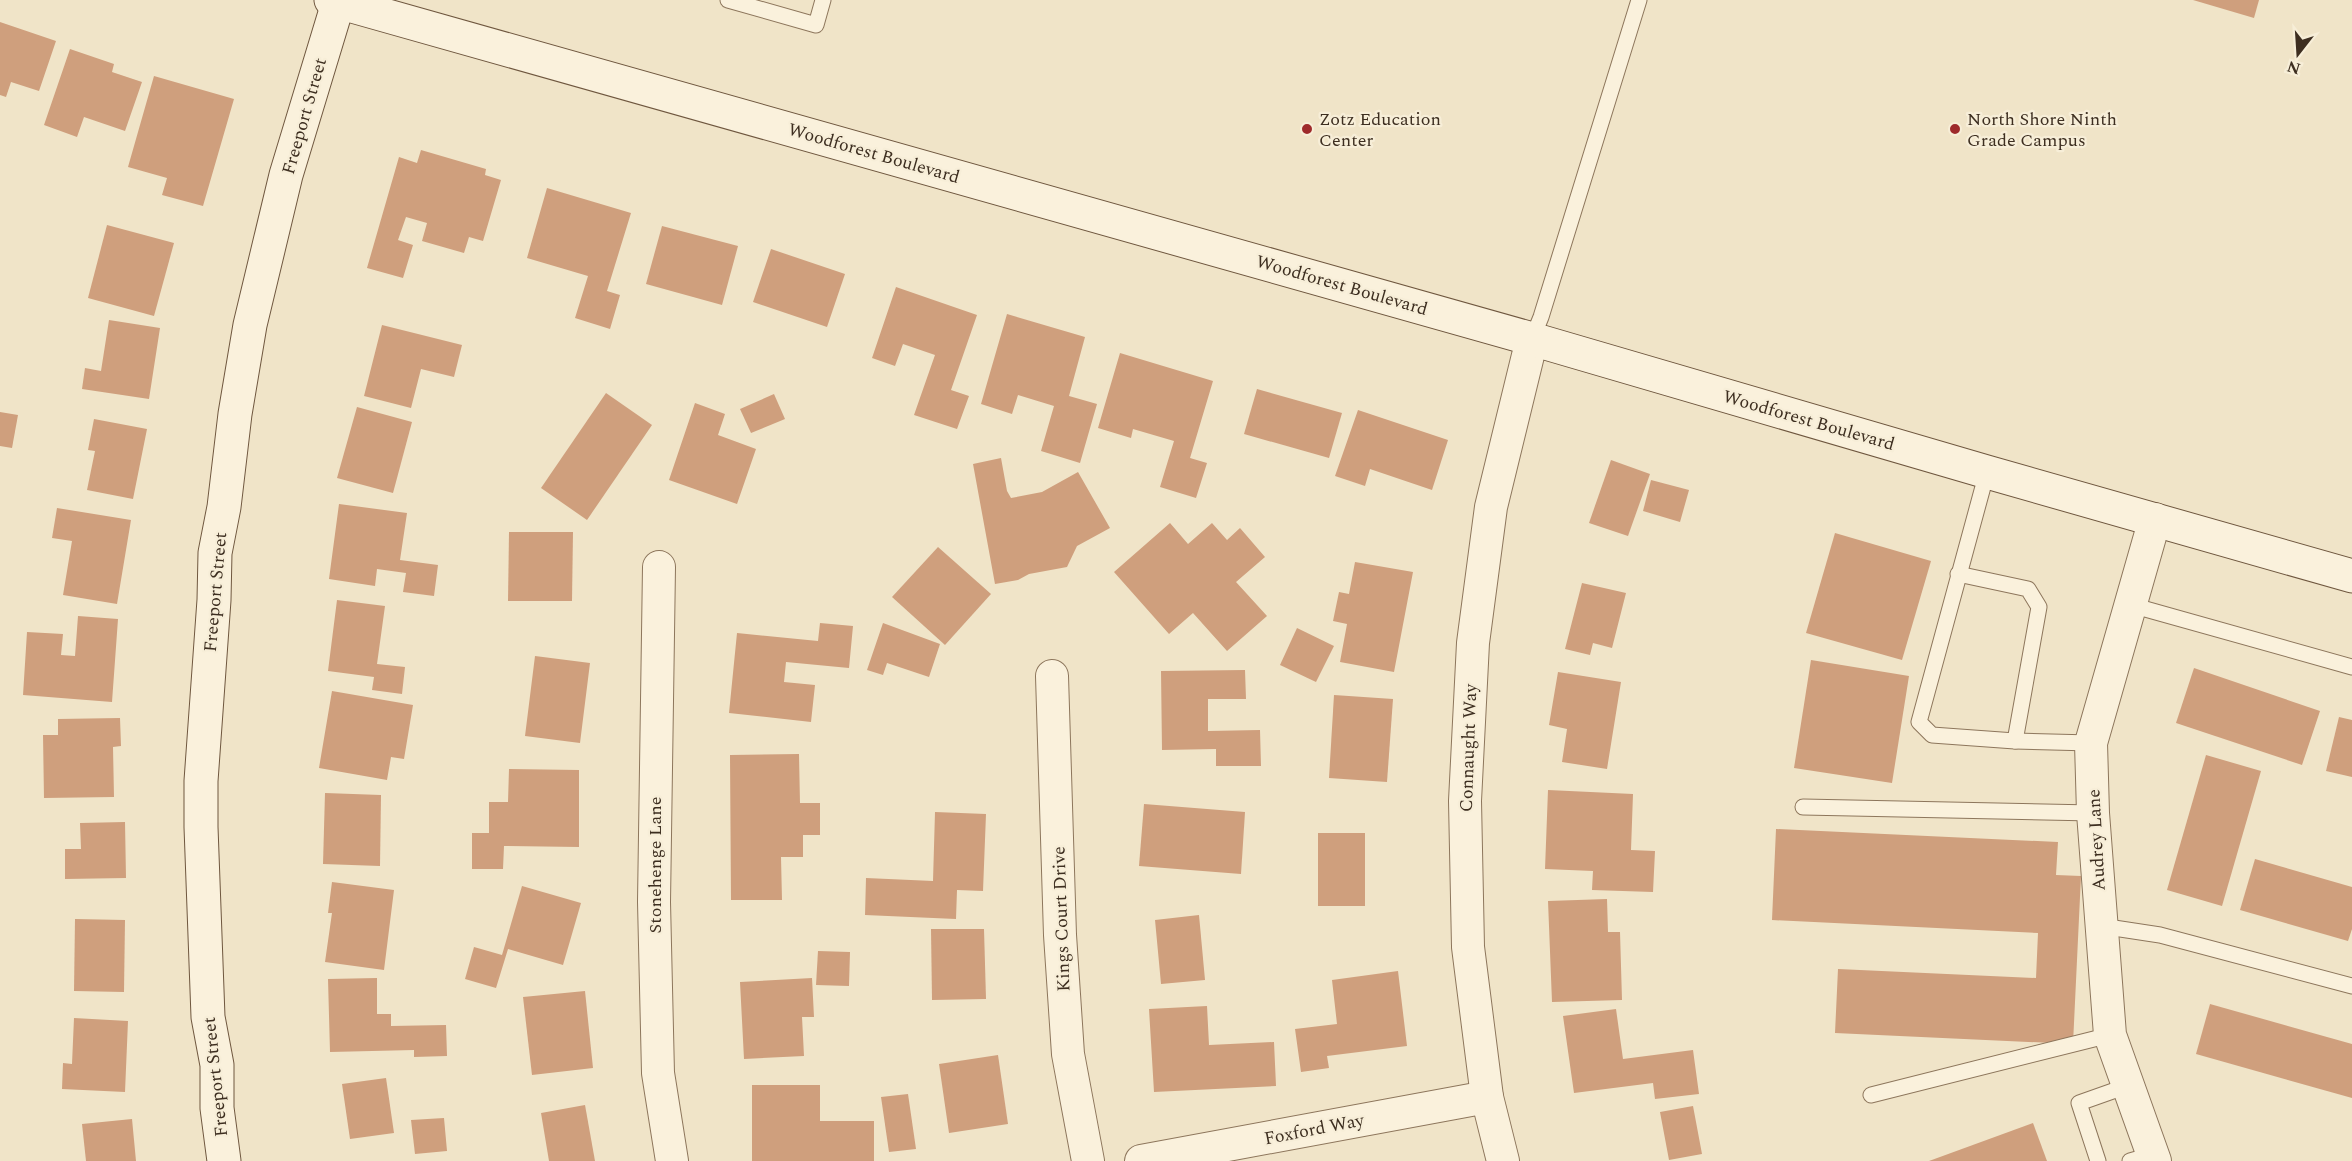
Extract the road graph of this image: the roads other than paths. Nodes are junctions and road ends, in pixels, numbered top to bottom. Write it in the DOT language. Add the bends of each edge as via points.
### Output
graph roads {
  1 [pos="728,0"];
  2 [pos="823,0"];
  3 [pos="1639,0"];
  4 [pos="336,1"];
  5 [pos="1532,339"];
  6 [pos="1987,472"];
  7 [pos="2156,519"];
  8 [pos="659,567"];
  9 [pos="1958,574"];
  10 [pos="2352,576"];
  11 [pos="2131,605"];
  12 [pos="2352,668"];
  13 [pos="1052,676"];
  14 [pos="2015,741"];
  15 [pos="2091,743"];
  16 [pos="1803,807"];
  17 [pos="2093,813"];
  18 [pos="2101,930"];
  19 [pos="2352,986"];
  20 [pos="2110,1035"];
  21 [pos="2127,1086"];
  22 [pos="1871,1095"];
  23 [pos="1487,1097"];
  24 [pos="2146,1159"];
  25 [pos="224,1161"];
  26 [pos="672,1161"];
  27 [pos="1088,1161"];
  28 [pos="1141,1161"];
  29 [pos="1503,1161"];
  30 [pos="2097,1161"];
  1 -- 2 [label="lane" via="816,25"];
  3 -- 5 [label="lane"];
  4 -- 5 [label="main road, Woodforest Boulevard"];
  4 -- 25 [label="main road, Freeport Street" via="286,175 250,326 215,553 201,827 208,1017 217,1065 217,1108"];
  5 -- 6 [label="main road, Woodforest Boulevard"];
  5 -- 23 [label="street, Connaught Way" via="1491,507 1473,643 1465,801 1468,947"];
  6 -- 7 [label="main road, Woodforest Boulevard"];
  6 -- 9 [label="lane"];
  7 -- 10 [label="main road, Woodforest Boulevard"];
  7 -- 11 [label="street, Audrey Lane"];
  8 -- 26 [label="street, Stonehenge Lane" via="654,890 658,1073"];
  9 -- 14 [label="lane" via="2028,589 2039,607"];
  9 -- 14 [label="lane" via="1919,722 1932,735"];
  11 -- 12 [label="lane"];
  11 -- 15 [label="street, Audrey Lane"];
  13 -- 27 [label="street, Kings Court Drive" via="1068,1054"];
  14 -- 15 [label="lane"];
  15 -- 17 [label="street, Audrey Lane"];
  16 -- 17 [label="lane"];
  17 -- 18 [label="street, Audrey Lane"];
  18 -- 19 [label="lane" via="2114,928 2160,935"];
  18 -- 20 [label="street, Audrey Lane"];
  20 -- 21 [label="street, Audrey Lane"];
  20 -- 22 [label="lane"];
  21 -- 24 [label="street, Audrey Lane"];
  21 -- 30 [label="lane" via="2079,1103"];
  23 -- 28 [label="street, Foxford Way"];
  23 -- 29 [label="street, Connaught Way"];
}
